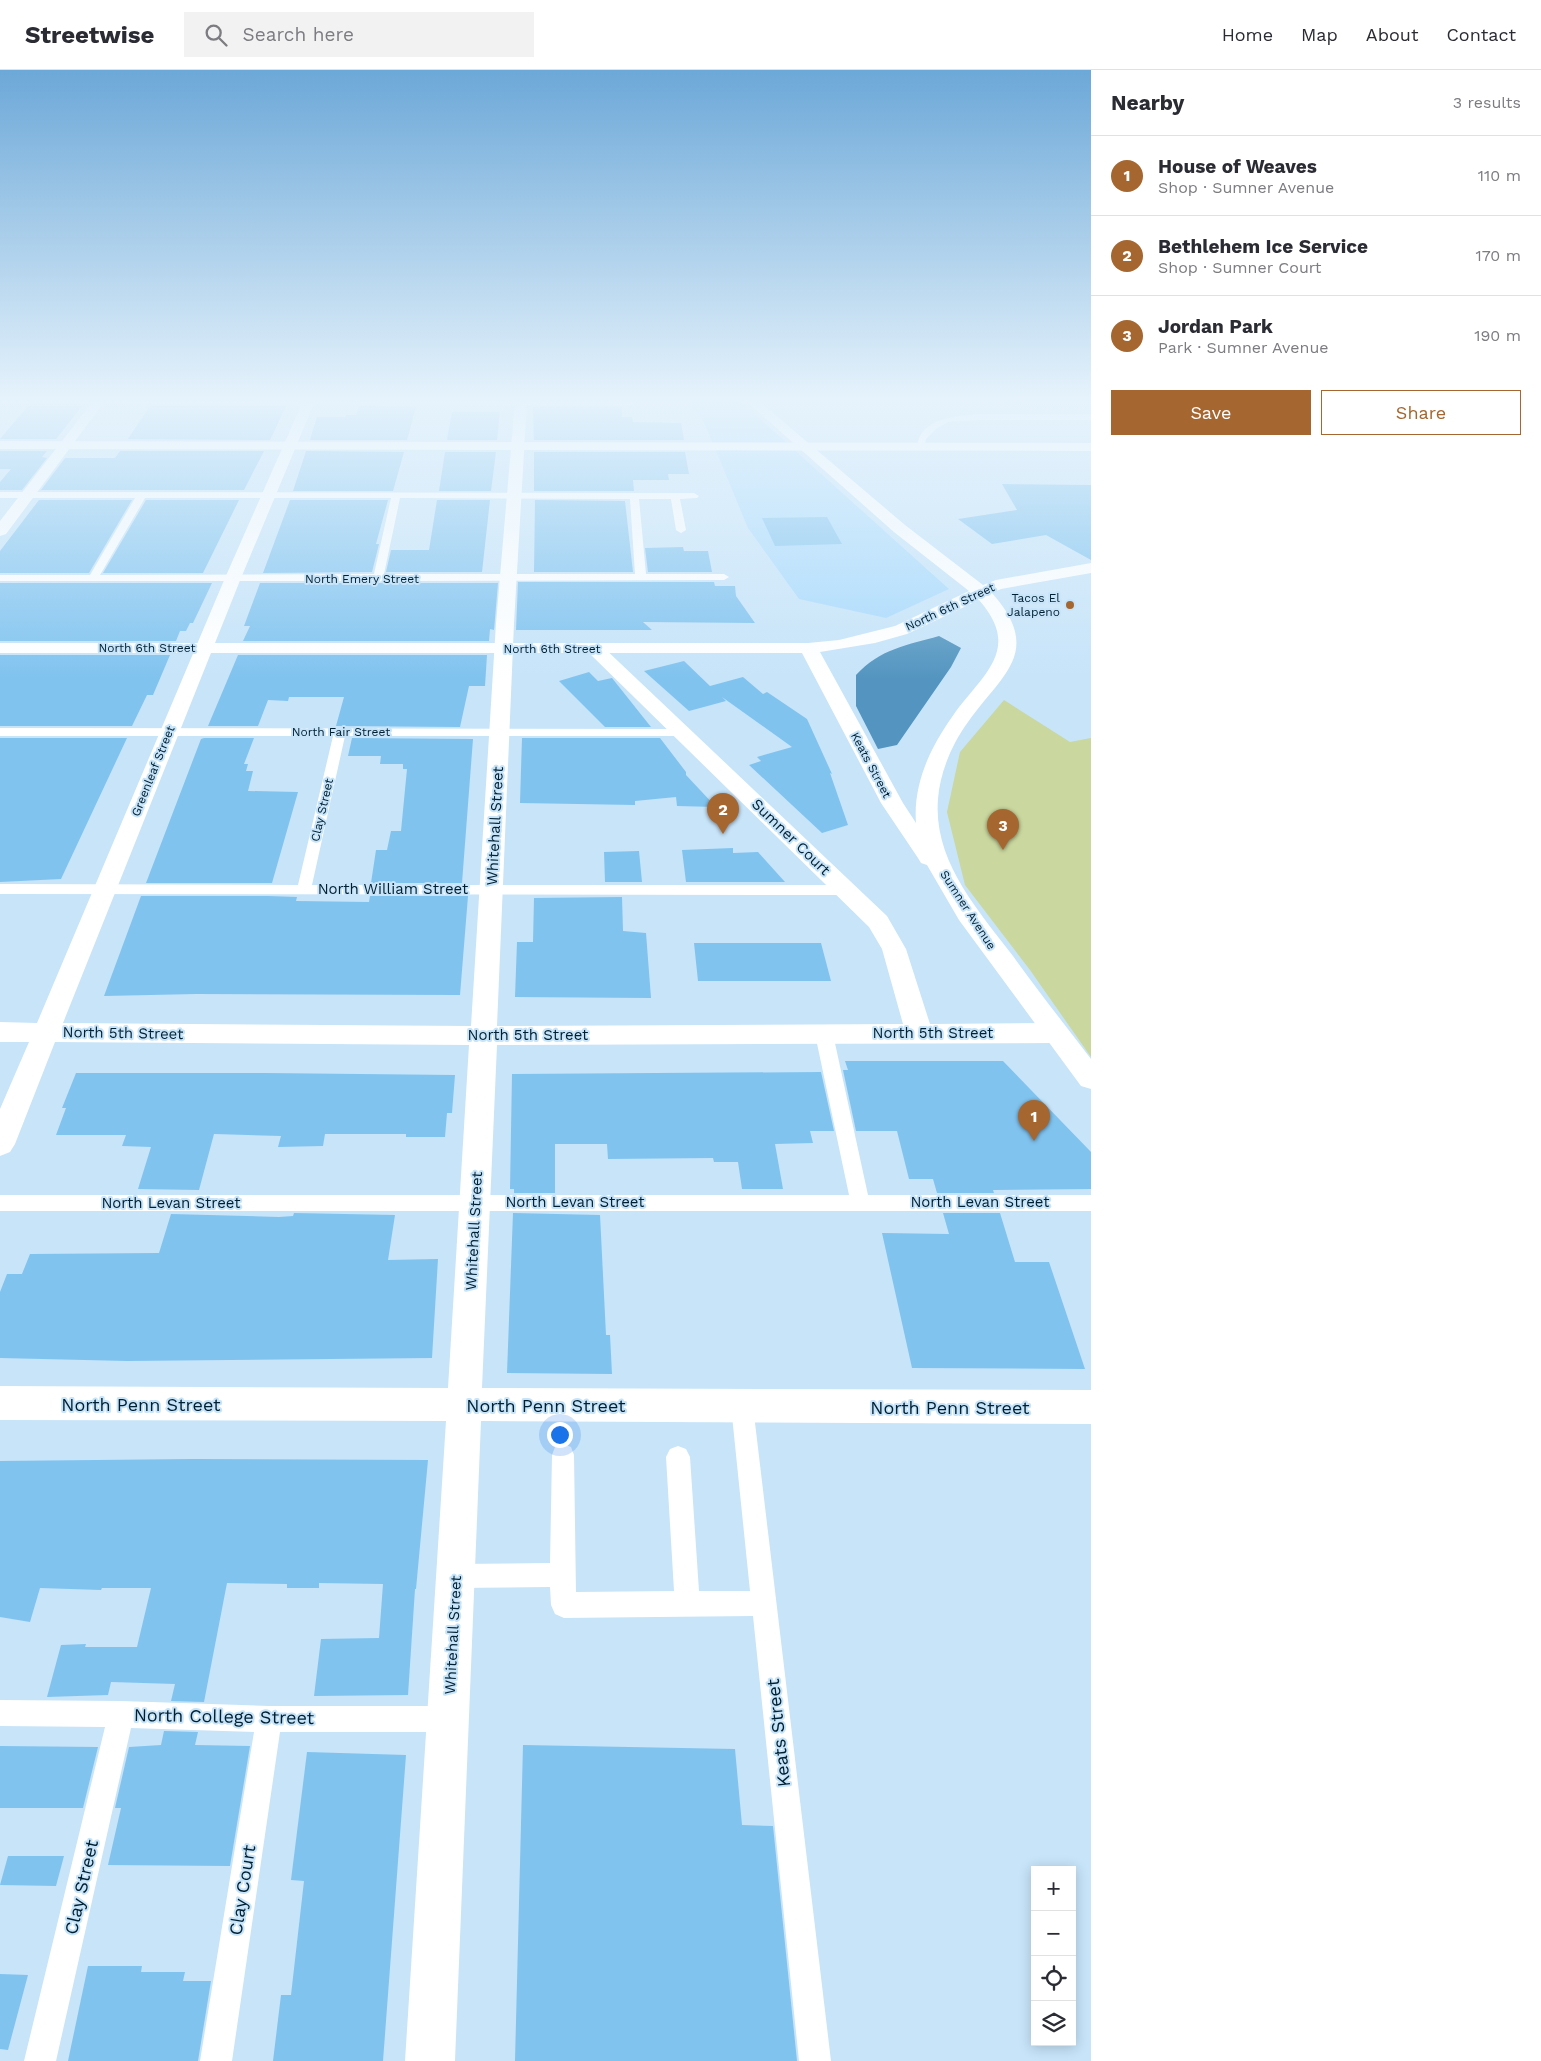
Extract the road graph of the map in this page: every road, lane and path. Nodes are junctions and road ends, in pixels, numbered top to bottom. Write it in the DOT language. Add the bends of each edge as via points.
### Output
graph roads {
  1 [pos="860,494"];
  2 [pos="0,495"];
  3 [pos="29,495"];
  4 [pos="142,495"];
  5 [pos="268,495"];
  6 [pos="396,495"];
  7 [pos="514,495"];
  8 [pos="634,495"];
  9 [pos="676,496"];
  10 [pos="694,496"];
  11 [pos="682,530"];
  12 [pos="0,531"];
  13 [pos="1091,568"];
  14 [pos="724,577"];
  15 [pos="0,578"];
  16 [pos="93,578"];
  17 [pos="233,578"];
  18 [pos="378,578"];
  19 [pos="642,578"];
  20 [pos="508,579"];
  21 [pos="980,592"];
  22 [pos="0,648"];
  23 [pos="205,648"];
  24 [pos="808,648"];
  25 [pos="504,649"];
  26 [pos="595,649"];
  27 [pos="0,732"];
  28 [pos="169,732"];
  29 [pos="340,732"];
  30 [pos="500,732"];
  31 [pos="683,733"];
  32 [pos="944,877"];
  33 [pos="105,888"];
  34 [pos="0,889"];
  35 [pos="304,889"];
  36 [pos="492,889"];
  37 [pos="846,890"];
  38 [pos="0,1032"];
  39 [pos="1056,1032"];
  40 [pos="46,1033"];
  41 [pos="919,1033"];
  42 [pos="824,1034"];
  43 [pos="484,1035"];
  44 [pos="1091,1079"];
  45 [pos="0,1144"];
  46 [pos="475,1202"];
  47 [pos="860,1202"];
  48 [pos="0,1203"];
  49 [pos="1091,1203"];
  50 [pos="0,1403"];
  51 [pos="465,1405"];
  52 [pos="742,1406"];
  53 [pos="1091,1407"];
  54 [pos="562,1455"];
  55 [pos="678,1457"];
  56 [pos="562,1575"];
  57 [pos="456,1576"];
  58 [pos="687,1603"];
  59 [pos="763,1603"];
  60 [pos="0,1713"];
  61 [pos="122,1714"];
  62 [pos="269,1718"];
  63 [pos="448,1719"];
  64 [pos="40,2061"];
  65 [pos="216,2061"];
  66 [pos="430,2061"];
  67 [pos="815,2061"];
  1 -- 21 [label="street, Sumner Avenue"];
  2 -- 3 [label="lane"];
  3 -- 4 [label="lane"];
  3 -- 12 [label="street"];
  4 -- 5 [label="lane"];
  4 -- 16 [label="lane"];
  5 -- 6 [label="lane"];
  5 -- 17 [label="street, Greenleaf Street"];
  6 -- 7 [label="lane"];
  6 -- 18 [label="lane"];
  7 -- 8 [label="lane"];
  7 -- 20 [label="street, Whitehall Street"];
  8 -- 9 [label="lane"];
  8 -- 19 [label="lane"];
  9 -- 10 [label="lane"];
  9 -- 11 [label="lane"];
  13 -- 21 [label="street, North 6th Street" via="1006,582"];
  14 -- 19 [label="lane, North Emery Street"];
  15 -- 16 [label="lane, North Emery Street"];
  16 -- 17 [label="lane, North Emery Street"];
  17 -- 18 [label="lane, North Emery Street"];
  17 -- 23 [label="street, Greenleaf Street"];
  18 -- 20 [label="lane, North Emery Street"];
  19 -- 20 [label="lane, North Emery Street"];
  20 -- 25 [label="street, Whitehall Street"];
  21 -- 24 [label="street, North 6th Street" via="901,630 848,643"];
  21 -- 32 [label="street, Sumner Avenue" via="995,608 1005,626 1008,640 1006,658 997,675 959,720 930,778 926,799 927,826 932,850"];
  22 -- 23 [label="street, North 6th Street"];
  23 -- 25 [label="street, North 6th Street"];
  23 -- 28 [label="street, Greenleaf Street"];
  24 -- 26 [label="street, North 6th Street"];
  24 -- 32 [label="street, Keats Street" via="892,803"];
  25 -- 26 [label="street, North 6th Street"];
  25 -- 30 [label="street, Whitehall Street"];
  26 -- 31 [label="street, Sumner Court"];
  27 -- 28 [label="lane, North Fair Street"];
  28 -- 29 [label="lane, North Fair Street"];
  28 -- 33 [label="street, Greenleaf Street"];
  29 -- 30 [label="lane, North Fair Street"];
  29 -- 35 [label="lane, Clay Street"];
  30 -- 31 [label="lane, North Fair Street"];
  30 -- 36 [label="street, Whitehall Street"];
  31 -- 37 [label="street, Sumner Court"];
  32 -- 39 [label="street, Sumner Avenue" via="982,934"];
  33 -- 34 [label="lane, North William Street"];
  33 -- 35 [label="lane, North William Street"];
  33 -- 40 [label="street, Greenleaf Street"];
  35 -- 36 [label="lane, North William Street"];
  36 -- 37 [label="lane, North William Street"];
  36 -- 43 [label="street, Whitehall Street"];
  37 -- 41 [label="street, Sumner Court" via="878,922 894,949"];
  38 -- 40 [label="street, North 5th Street"];
  39 -- 41 [label="street, North 5th Street"];
  39 -- 44 [label="street, Sumner Avenue"];
  40 -- 43 [label="street, North 5th Street"];
  40 -- 45 [label="street, Greenleaf Street"];
  41 -- 42 [label="street, North 5th Street"];
  42 -- 43 [label="street, North 5th Street"];
  42 -- 47 [label="lane"];
  43 -- 46 [label="street, Whitehall Street"];
  46 -- 47 [label="lane, North Levan Street"];
  46 -- 48 [label="lane, North Levan Street"];
  46 -- 51 [label="street, Whitehall Street"];
  47 -- 49 [label="lane, North Levan Street"];
  50 -- 51 [label="street, North Penn Street"];
  51 -- 52 [label="street, North Penn Street"];
  51 -- 57 [label="street, Whitehall Street"];
  52 -- 53 [label="street, North Penn Street"];
  52 -- 59 [label="lane, Keats Street"];
  54 -- 56 [label="lane"];
  55 -- 58 [label="lane"];
  56 -- 57 [label="lane"];
  56 -- 58 [label="lane" via="564,1605"];
  57 -- 63 [label="street, Whitehall Street"];
  58 -- 59 [label="lane"];
  59 -- 67 [label="lane, Keats Street"];
  60 -- 61 [label="lane, North College Street"];
  61 -- 62 [label="lane, North College Street"];
  61 -- 64 [label="lane, Clay Street"];
  62 -- 63 [label="lane, North College Street"];
  62 -- 65 [label="lane, Clay Court"];
  63 -- 66 [label="street, Whitehall Street"];
}
